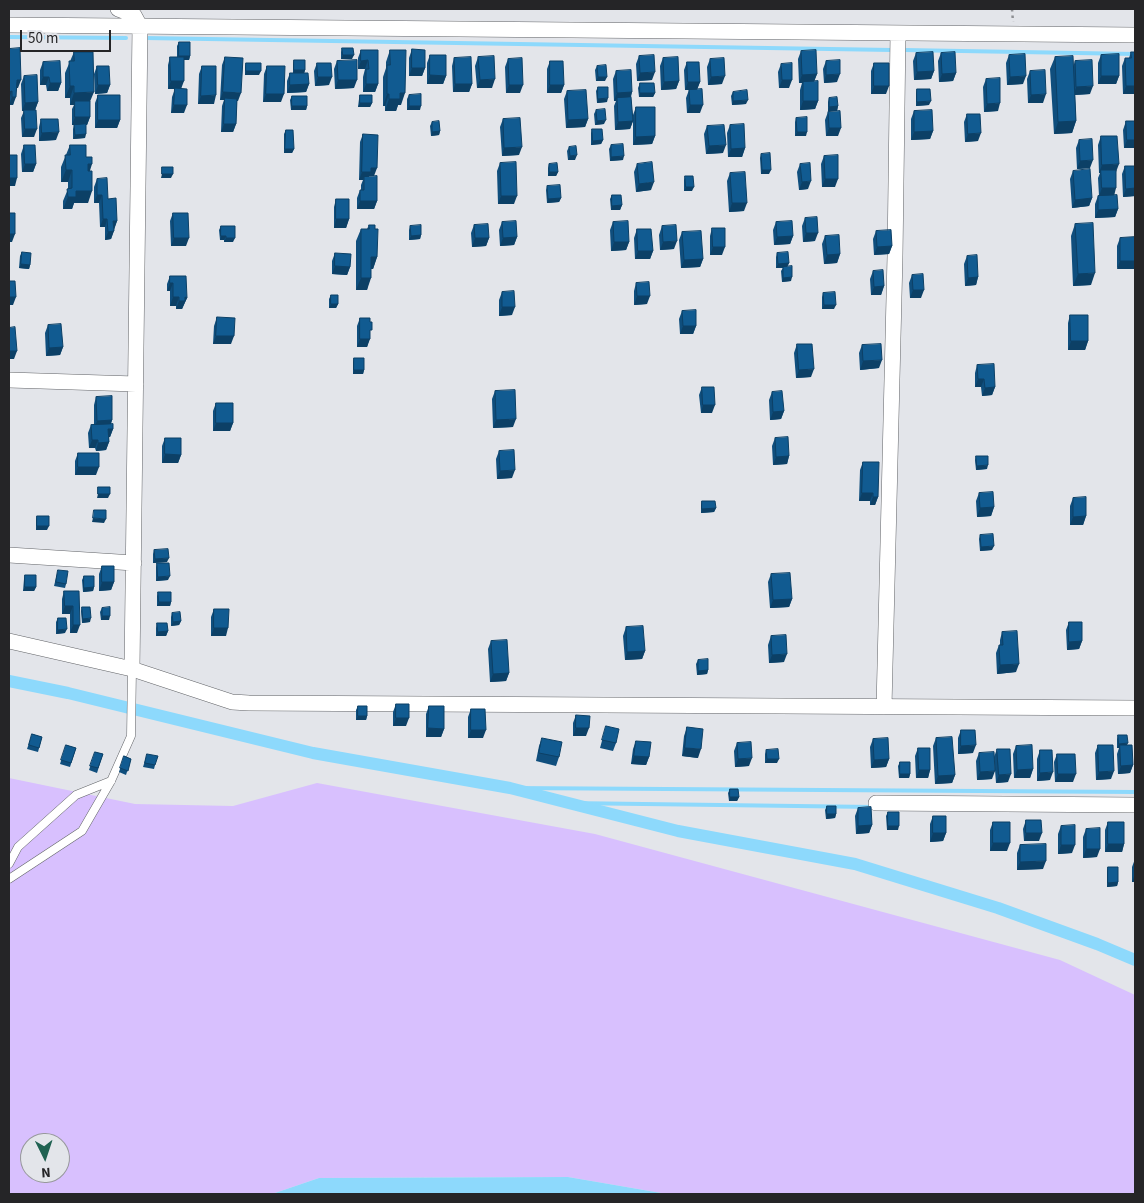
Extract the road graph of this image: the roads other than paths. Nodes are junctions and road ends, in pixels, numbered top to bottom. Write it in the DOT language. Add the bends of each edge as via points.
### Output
graph roads {
  1 [pos="118,9"];
  2 [pos="139,23"];
  3 [pos="9,25"];
  4 [pos="898,33"];
  5 [pos="1135,35"];
  6 [pos="9,380"];
  7 [pos="136,384"];
  8 [pos="9,555"];
  9 [pos="134,563"];
  10 [pos="9,641"];
  11 [pos="132,675"];
  12 [pos="884,707"];
  13 [pos="1135,708"];
  14 [pos="111,781"];
  15 [pos="876,803"];
  16 [pos="1135,805"];
  17 [pos="9,864"];
  18 [pos="9,879"];
  1 -- 2 [label="street" via="134,15"];
  2 -- 3 [label="street"];
  2 -- 4 [label="street"];
  2 -- 7 [label="street"];
  4 -- 5 [label="street"];
  4 -- 12 [label="street"];
  6 -- 7 [label="street"];
  7 -- 9 [label="street"];
  8 -- 9 [label="street"];
  9 -- 11 [label="street"];
  10 -- 11 [label="street"];
  11 -- 12 [label="street" via="232,702 249,703"];
  11 -- 14 [label="lane" via="131,736"];
  12 -- 13 [label="street"];
  14 -- 17 [label="lane" via="76,795 18,847"];
  14 -- 18 [label="lane" via="82,831"];
  15 -- 16 [label="street"];
}
